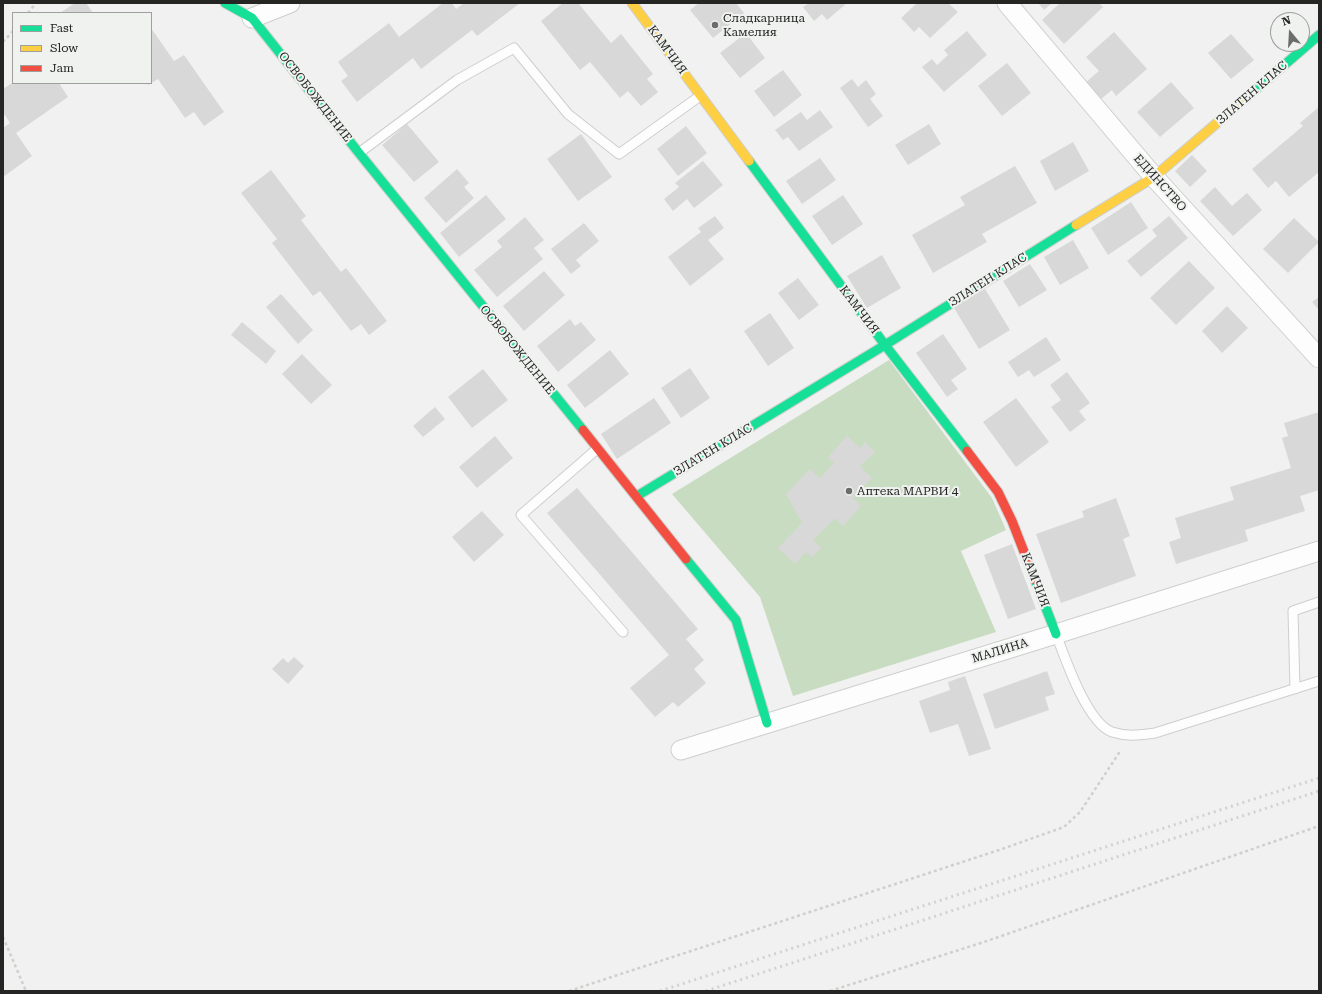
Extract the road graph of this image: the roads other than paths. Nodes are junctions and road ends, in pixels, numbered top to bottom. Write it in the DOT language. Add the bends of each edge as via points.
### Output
graph roads {
  1 [pos="225,3"];
  2 [pos="290,3"];
  3 [pos="632,3"];
  4 [pos="1007,3"];
  5 [pos="252,18"];
  6 [pos="1319,35"];
  7 [pos="700,96"];
  8 [pos="359,153"];
  9 [pos="1154,177"];
  10 [pos="885,345"];
  11 [pos="1319,358"];
  12 [pos="597,449"];
  13 [pos="637,496"];
  14 [pos="1319,551"];
  15 [pos="1319,602"];
  16 [pos="623,632"];
  17 [pos="1056,634"];
  18 [pos="1319,681"];
  19 [pos="1295,689"];
  20 [pos="767,723"];
  21 [pos="681,750"];
  1 -- 5 [label="street, ОСВОБОЖДЕНИЕ"];
  2 -- 5 [label="street"];
  3 -- 7 [label="street, КАМЧИЯ"];
  4 -- 9 [label="street, ЕДИНСТВО"];
  5 -- 8 [label="street, ОСВОБОЖДЕНИЕ"];
  6 -- 9 [label="street, ЗЛАТЕН КЛАС"];
  7 -- 8 [label="lane" via="619,154 568,114 514,48 457,80"];
  7 -- 10 [label="street, КАМЧИЯ"];
  8 -- 12 [label="street, ОСВОБОЖДЕНИЕ"];
  9 -- 10 [label="street, ЗЛАТЕН КЛАС"];
  9 -- 11 [label="street, ЕДИНСТВО"];
  10 -- 13 [label="street, ЗЛАТЕН КЛАС"];
  10 -- 17 [label="street, КАМЧИЯ" via="998,492"];
  12 -- 13 [label="street, ОСВОБОЖДЕНИЕ"];
  12 -- 16 [label="lane" via="521,515"];
  13 -- 20 [label="street, ОСВОБОЖДЕНИЕ" via="736,620"];
  14 -- 17 [label="street, МАЛИНА"];
  15 -- 19 [label="lane" via="1293,611"];
  17 -- 19 [label="lane" via="1070,670 1098,721 1110,731 1130,736 1155,733"];
  17 -- 20 [label="street, МАЛИНА"];
  18 -- 19 [label="lane"];
  20 -- 21 [label="street, МАЛИНА"];
}
